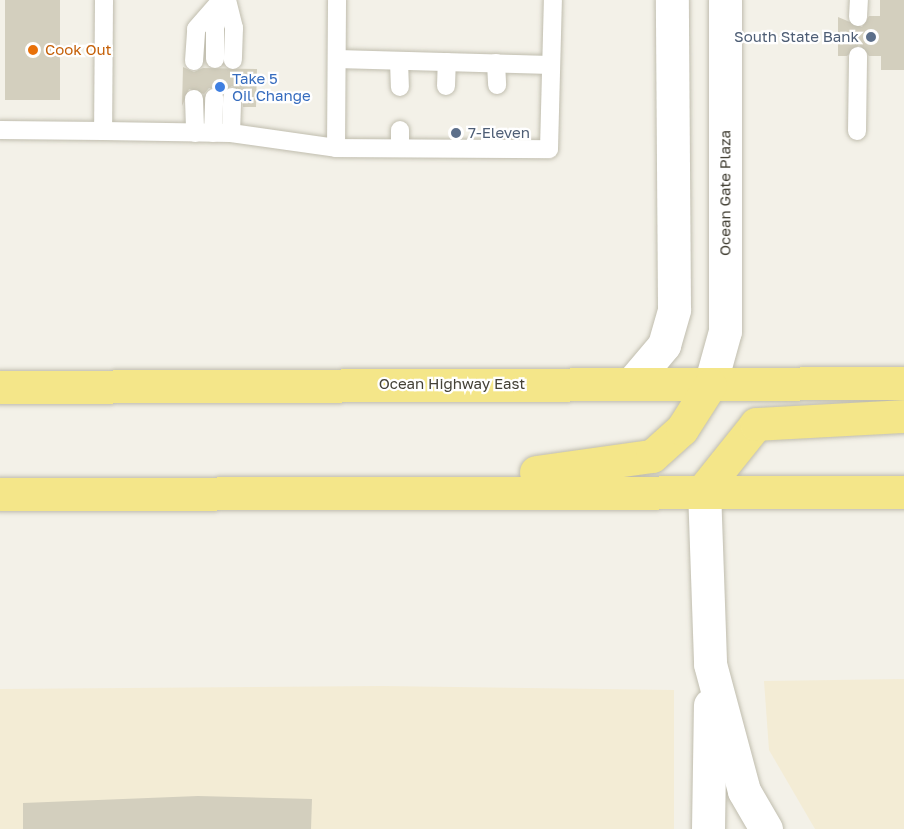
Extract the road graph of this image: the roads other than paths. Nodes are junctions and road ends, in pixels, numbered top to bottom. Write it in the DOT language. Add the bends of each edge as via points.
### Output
graph roads {
  1 [pos="104,0"];
  2 [pos="224,0"];
  3 [pos="337,0"];
  4 [pos="553,0"];
  5 [pos="672,0"];
  6 [pos="725,0"];
  7 [pos="858,56"];
  8 [pos="224,59"];
  9 [pos="337,59"];
  10 [pos="194,61"];
  11 [pos="399,61"];
  12 [pos="447,62"];
  13 [pos="496,63"];
  14 [pos="551,65"];
  15 [pos="497,85"];
  16 [pos="446,86"];
  17 [pos="400,87"];
  18 [pos="223,98"];
  19 [pos="194,99"];
  20 [pos="0,130"];
  21 [pos="400,130"];
  22 [pos="103,131"];
  23 [pos="857,131"];
  24 [pos="195,133"];
  25 [pos="222,133"];
  26 [pos="336,148"];
  27 [pos="400,148"];
  28 [pos="632,383"];
  29 [pos="904,383"];
  30 [pos="710,385"];
  31 [pos="0,387"];
  32 [pos="904,416"];
  33 [pos="704,489"];
  34 [pos="379,492"];
  35 [pos="904,492"];
  36 [pos="0,494"];
  37 [pos="710,664"];
  38 [pos="708,829"];
  39 [pos="766,829"];
  1 -- 22 [label="lane"];
  2 -- 8 [label="lane" via="215,27"];
  2 -- 10 [label="lane" via="196,29"];
  3 -- 9 [label="lane"];
  4 -- 14 [label="lane"];
  5 -- 28 [label="street" via="674,309 664,345"];
  6 -- 30 [label="street, Ocean Gate Plaza" via="725,331"];
  7 -- 23 [label="lane"];
  9 -- 11 [label="lane"];
  9 -- 26 [label="lane"];
  11 -- 12 [label="lane"];
  11 -- 17 [label="lane"];
  12 -- 13 [label="lane"];
  12 -- 16 [label="lane"];
  13 -- 14 [label="lane"];
  13 -- 15 [label="lane"];
  14 -- 27 [label="lane" via="549,149 499,141 444,140"];
  18 -- 25 [label="lane"];
  19 -- 24 [label="lane"];
  20 -- 22 [label="lane"];
  21 -- 27 [label="lane"];
  22 -- 24 [label="lane"];
  24 -- 25 [label="lane"];
  25 -- 26 [label="lane"];
  26 -- 27 [label="lane"];
  28 -- 30 [label="highway, Ocean Highway East"];
  28 -- 31 [label="highway, Ocean Highway East"];
  29 -- 30 [label="highway, Ocean Highway East"];
  30 -- 34 [label="highway" via="682,429 652,456"];
  32 -- 33 [label="highway" via="756,424"];
  33 -- 34 [label="highway"];
  33 -- 35 [label="highway"];
  33 -- 37 [label="street"];
  34 -- 36 [label="highway"];
  37 -- 38 [label="street"];
  37 -- 39 [label="street" via="744,791"];
}
